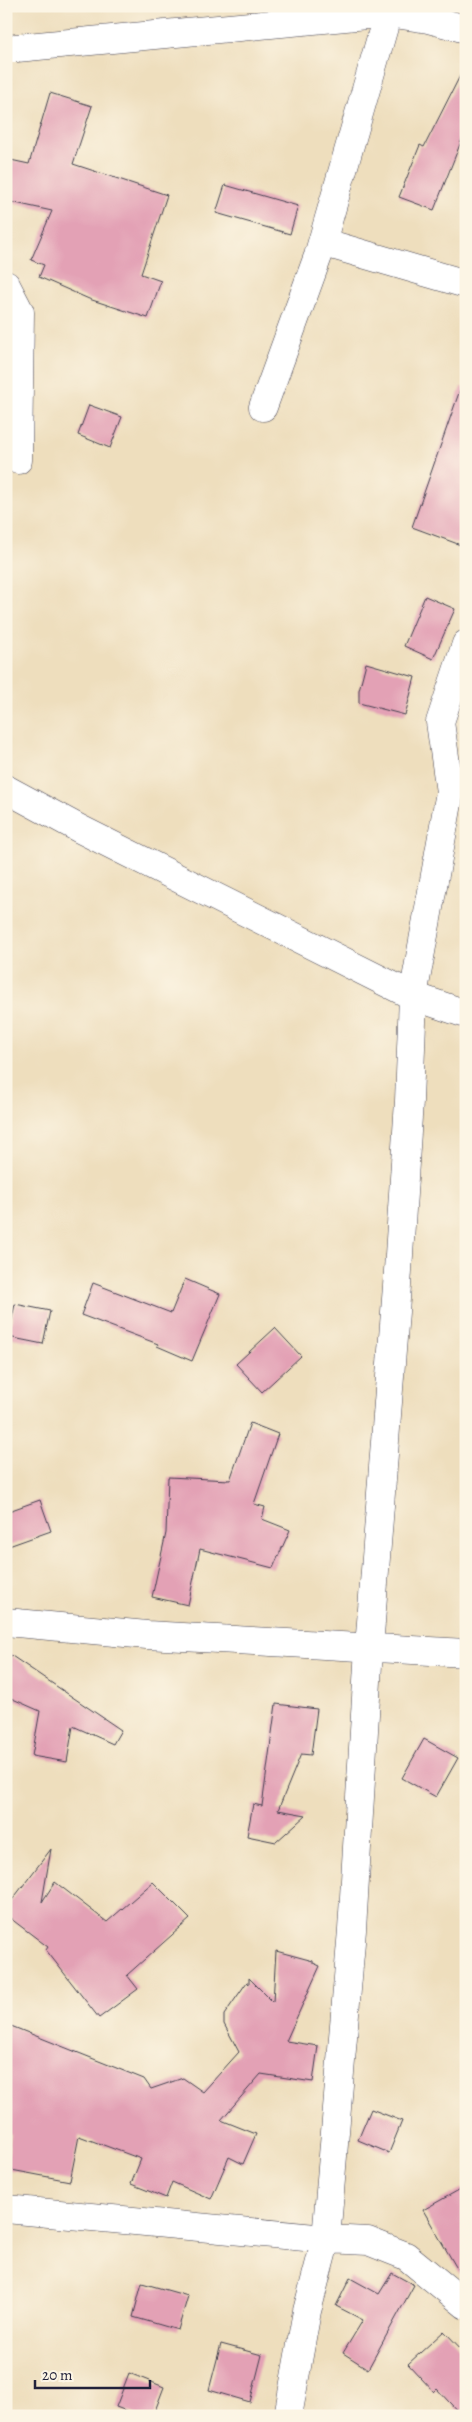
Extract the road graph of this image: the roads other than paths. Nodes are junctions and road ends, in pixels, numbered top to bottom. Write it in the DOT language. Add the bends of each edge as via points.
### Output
graph roads {
  1 [pos="388,13"];
  2 [pos="466,29"];
  3 [pos="6,49"];
  4 [pos="322,242"];
  5 [pos="466,284"];
  6 [pos="6,285"];
  7 [pos="263,407"];
  8 [pos="18,460"];
  9 [pos="466,644"];
  10 [pos="6,789"];
  11 [pos="413,996"];
  12 [pos="466,1014"];
  13 [pos="6,1622"];
  14 [pos="369,1648"];
  15 [pos="466,1653"];
  16 [pos="6,2209"];
  17 [pos="326,2239"];
  18 [pos="466,2304"];
  19 [pos="288,2416"];
  1 -- 2 [label="street"];
  1 -- 3 [label="street"];
  1 -- 4 [label="street"];
  4 -- 5 [label="street"];
  4 -- 7 [label="street"];
  6 -- 8 [label="street" via="20,312"];
  9 -- 11 [label="street" via="440,722 450,792"];
  10 -- 11 [label="street"];
  11 -- 12 [label="street"];
  11 -- 14 [label="street" via="397,1286"];
  13 -- 14 [label="street" via="147,1635"];
  14 -- 15 [label="street"];
  14 -- 17 [label="street" via="352,1930"];
  16 -- 17 [label="street"];
  17 -- 18 [label="street" via="368,2240 406,2256"];
  17 -- 19 [label="street" via="307,2311"];
}
